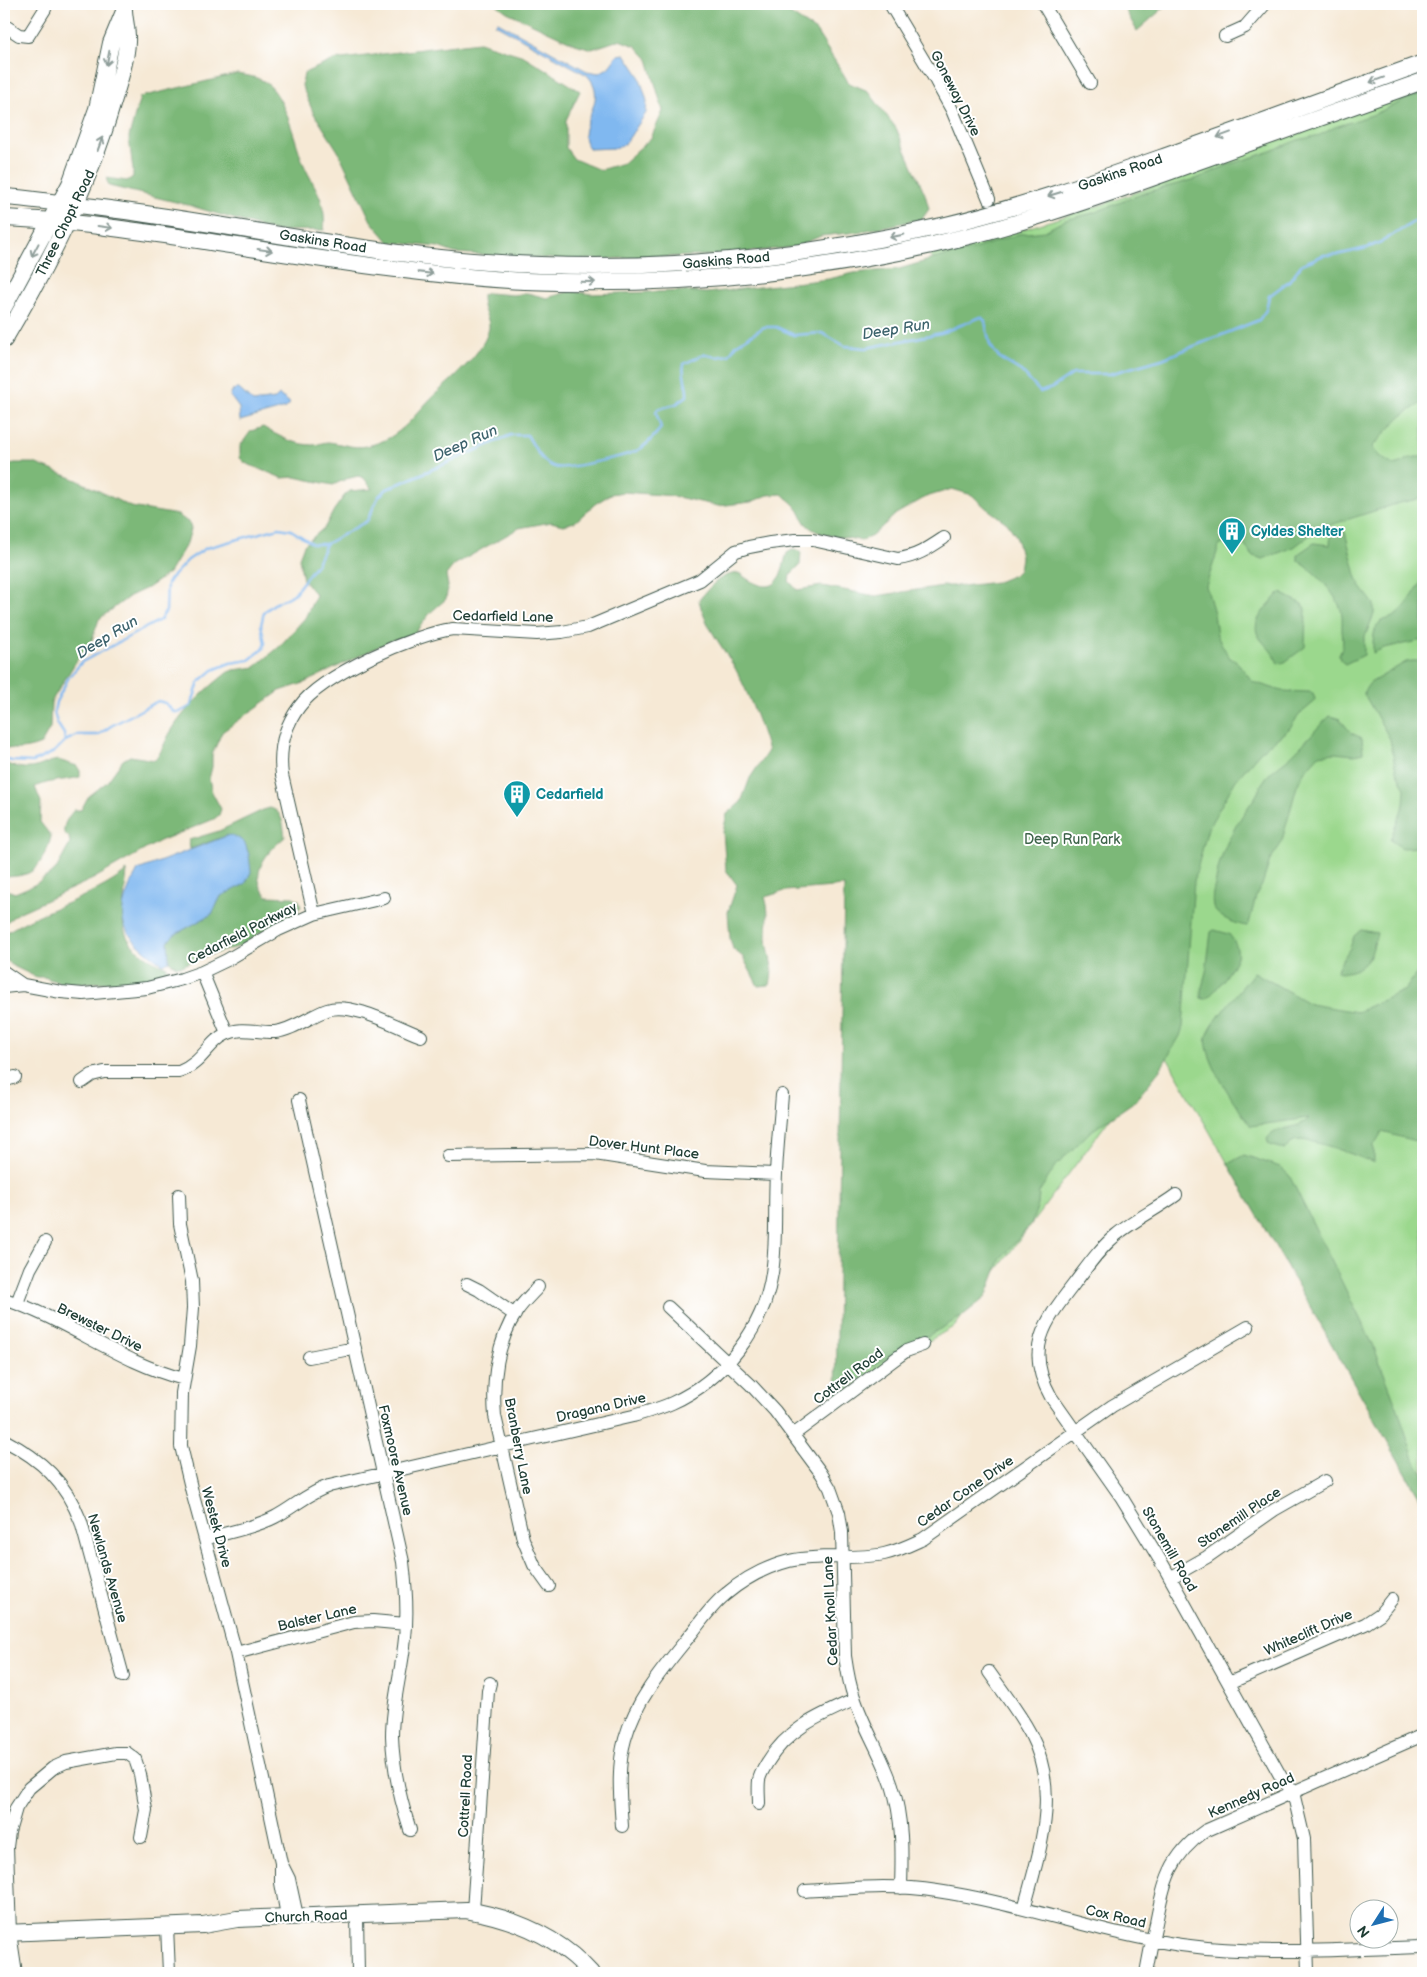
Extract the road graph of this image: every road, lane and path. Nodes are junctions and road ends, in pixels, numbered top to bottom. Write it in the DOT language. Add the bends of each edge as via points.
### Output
graph roads {
  1 [pos="45,4"];
  2 [pos="890,4"];
  3 [pos="1043,4"];
  4 [pos="1264,4"];
  5 [pos="124,8"];
  6 [pos="4,25"];
  7 [pos="1225,36"];
  8 [pos="1423,64"];
  9 [pos="1423,81"];
  10 [pos="1090,83"];
  11 [pos="4,197"];
  12 [pos="989,199"];
  13 [pos="68,204"];
  14 [pos="4,218"];
  15 [pos="50,221"];
  16 [pos="67,223"];
  17 [pos="4,307"];
  18 [pos="4,340"];
  19 [pos="944,538"];
  20 [pos="384,898"];
  21 [pos="314,914"];
  22 [pos="4,972"];
  23 [pos="202,972"];
  24 [pos="23,985"];
  25 [pos="4,987"];
  26 [pos="227,1033"];
  27 [pos="420,1036"];
  28 [pos="82,1082"];
  29 [pos="782,1095"];
  30 [pos="300,1100"];
  31 [pos="448,1156"];
  32 [pos="776,1174"];
  33 [pos="179,1195"];
  34 [pos="1176,1196"];
  35 [pos="45,1242"];
  36 [pos="467,1284"];
  37 [pos="538,1287"];
  38 [pos="4,1299"];
  39 [pos="17,1304"];
  40 [pos="668,1307"];
  41 [pos="515,1314"];
  42 [pos="1248,1327"];
  43 [pos="923,1345"];
  44 [pos="355,1348"];
  45 [pos="309,1357"];
  46 [pos="727,1363"];
  47 [pos="184,1380"];
  48 [pos="1075,1432"];
  49 [pos="793,1435"];
  50 [pos="4,1440"];
  51 [pos="502,1446"];
  52 [pos="384,1473"];
  53 [pos="1325,1480"];
  54 [pos="205,1539"];
  55 [pos="842,1556"];
  56 [pos="1170,1578"];
  57 [pos="549,1586"];
  58 [pos="1392,1599"];
  59 [pos="406,1624"];
  60 [pos="236,1653"];
  61 [pos="989,1672"];
  62 [pos="123,1676"];
  63 [pos="490,1682"];
  64 [pos="1229,1683"];
  65 [pos="854,1700"];
  66 [pos="1423,1735"];
  67 [pos="1293,1792"];
  68 [pos="759,1804"];
  69 [pos="622,1826"];
  70 [pos="410,1830"];
  71 [pos="141,1837"];
  72 [pos="901,1888"];
  73 [pos="805,1891"];
  74 [pos="1024,1909"];
  75 [pos="473,1911"];
  76 [pos="357,1914"];
  77 [pos="292,1916"];
  78 [pos="167,1926"];
  79 [pos="7,1933"];
  80 [pos="1152,1940"];
  81 [pos="1423,1947"];
  82 [pos="1308,1950"];
  83 [pos="16,1973"];
  84 [pos="169,1973"];
  85 [pos="358,1973"];
  86 [pos="591,1973"];
  87 [pos="1146,1973"];
  88 [pos="1308,1973"];
  1 -- 6 [label="street" via="28,36 19,35"];
  2 -- 12 [label="street, Goneway Drive" via="952,110"];
  3 -- 10 [label="street"];
  4 -- 7 [label="street" via="1245,27"];
  5 -- 13 [label="main road, Three Chopt Road" via="128,41 115,95 92,168"];
  8 -- 13 [label="main road, Gaskins Road, one-way" via="1006,210 888,238 757,258 618,266 479,262 374,250"];
  16 -- 9 [label="main road, Gaskins Road, one-way" via="418,272 521,280 660,281 781,271 925,246 1046,214"];
  11 -- 13 [label="main road, Gaskins Road"];
  13 -- 15 [label="main road, Three Chopt Road"];
  13 -- 16 [label="main road, Three Chopt Road"];
  14 -- 15 [label="main road, Gaskins Road"];
  15 -- 16 [label="main road, Gaskins Road"];
  15 -- 17 [label="main road, Three Chopt Road, one-way"];
  16 -- 18 [label="main road, Three Chopt Road"];
  19 -- 21 [label="street, Cedarfield Lane" via="923,552 898,559 804,539 748,547 727,557 700,580 594,625 538,634 440,631 379,654 332,679 299,706 286,731 280,754"];
  20 -- 21 [label="street, Cedarfield Parkway"];
  21 -- 23 [label="street, Cedarfield Parkway"];
  22 -- 24 [label="street, Cedarfield Parkway"];
  23 -- 24 [label="street, Cedarfield Parkway" via="127,990 71,993"];
  23 -- 26 [label="street"];
  24 -- 25 [label="street, Cedarfield Parkway"];
  26 -- 27 [label="street" via="284,1030 325,1010 346,1008"];
  26 -- 28 [label="street" via="190,1068 179,1072 104,1072"];
  29 -- 32 [label="street, Dragana Drive"];
  30 -- 44 [label="street, Foxmoore Avenue"];
  31 -- 32 [label="street, Dover Hunt Place" via="595,1154 706,1171"];
  32 -- 46 [label="street, Dragana Drive" via="774,1253 768,1293 754,1327"];
  33 -- 47 [label="street, Westek Drive" via="180,1224 188,1254 193,1296 193,1326"];
  34 -- 48 [label="street, Stonemill Road" via="1105,1246 1045,1324 1040,1338 1039,1370 1051,1397"];
  35 -- 39 [label="street" via="30,1269"];
  36 -- 41 [label="street"];
  37 -- 41 [label="street, Branberry Lane"];
  38 -- 39 [label="street, Brewster Drive"];
  39 -- 47 [label="street, Brewster Drive" via="145,1366"];
  40 -- 46 [label="street, Cedar Knoll Lane"];
  41 -- 51 [label="street, Branberry Lane" via="503,1342 495,1376 494,1401"];
  42 -- 48 [label="street, Cedar Cone Drive" via="1112,1406"];
  43 -- 49 [label="street, Cottrell Road" via="894,1359"];
  44 -- 45 [label="street"];
  44 -- 52 [label="street, Foxmoore Avenue"];
  46 -- 49 [label="street, Cedar Knoll Lane" via="775,1411"];
  46 -- 51 [label="street, Dragana Drive" via="693,1392 657,1409"];
  47 -- 54 [label="street, Westek Drive" via="181,1446"];
  48 -- 55 [label="street, Cedar Cone Drive" via="923,1540 884,1554"];
  48 -- 56 [label="street, Stonemill Road" via="1122,1498"];
  49 -- 55 [label="street, Cedar Knoll Lane" via="834,1495 842,1532"];
  50 -- 62 [label="street, Newlands Avenue" via="41,1463 72,1500 81,1522"];
  51 -- 52 [label="street, Dragana Drive"];
  51 -- 57 [label="street, Branberry Lane" via="523,1538 534,1566"];
  52 -- 54 [label="street, Dragana Drive" via="316,1490 270,1519"];
  52 -- 59 [label="street, Foxmoore Avenue" via="403,1562"];
  53 -- 56 [label="street, Stonemill Place"];
  54 -- 60 [label="street, Westek Drive"];
  55 -- 65 [label="street, Cedar Knoll Lane" via="845,1656"];
  55 -- 69 [label="street, Cedar Cone Drive" via="789,1561 765,1570 739,1584 712,1608 654,1681 631,1719 622,1748"];
  56 -- 64 [label="street, Stonemill Road"];
  58 -- 64 [label="street, Whiteclift Drive" via="1380,1614 1365,1624"];
  59 -- 60 [label="street, Balster Lane" via="354,1622"];
  59 -- 70 [label="street, Foxmoore Avenue" via="392,1736 396,1778"];
  60 -- 77 [label="street, Westek Drive" via="281,1863 289,1879"];
  61 -- 74 [label="street" via="1030,1733 1046,1784 1045,1826"];
  63 -- 75 [label="street, Cottrell Road"];
  64 -- 67 [label="street, Stonemill Road" via="1281,1777"];
  65 -- 68 [label="street" via="816,1716 782,1742 761,1774"];
  65 -- 72 [label="street, Cedar Knoll Lane" via="884,1762 894,1791 902,1837"];
  66 -- 67 [label="street, Kennedy Road"];
  67 -- 80 [label="street, Kennedy Road" via="1206,1831 1182,1850 1164,1881"];
  67 -- 82 [label="street, Stonemill Road" via="1304,1839"];
  71 -- 79 [label="street" via="146,1810 138,1764 131,1755 116,1753 71,1760 40,1777 21,1798 11,1821"];
  72 -- 73 [label="street, Cox Road"];
  72 -- 74 [label="street, Cox Road" via="964,1895"];
  74 -- 80 [label="street, Cox Road"];
  75 -- 76 [label="main road, Church Road"];
  75 -- 86 [label="main road, Church Road" via="536,1930 568,1951"];
  76 -- 77 [label="main road, Church Road"];
  76 -- 85 [label="street"];
  77 -- 78 [label="main road, Church Road"];
  78 -- 79 [label="main road, Church Road"];
  78 -- 84 [label="street"];
  79 -- 83 [label="street"];
  80 -- 82 [label="street, Cox Road" via="1213,1948"];
  80 -- 87 [label="street, Kennedy Road"];
  81 -- 82 [label="street, Cox Road"];
  82 -- 88 [label="street, Stonemill Road"];
}
